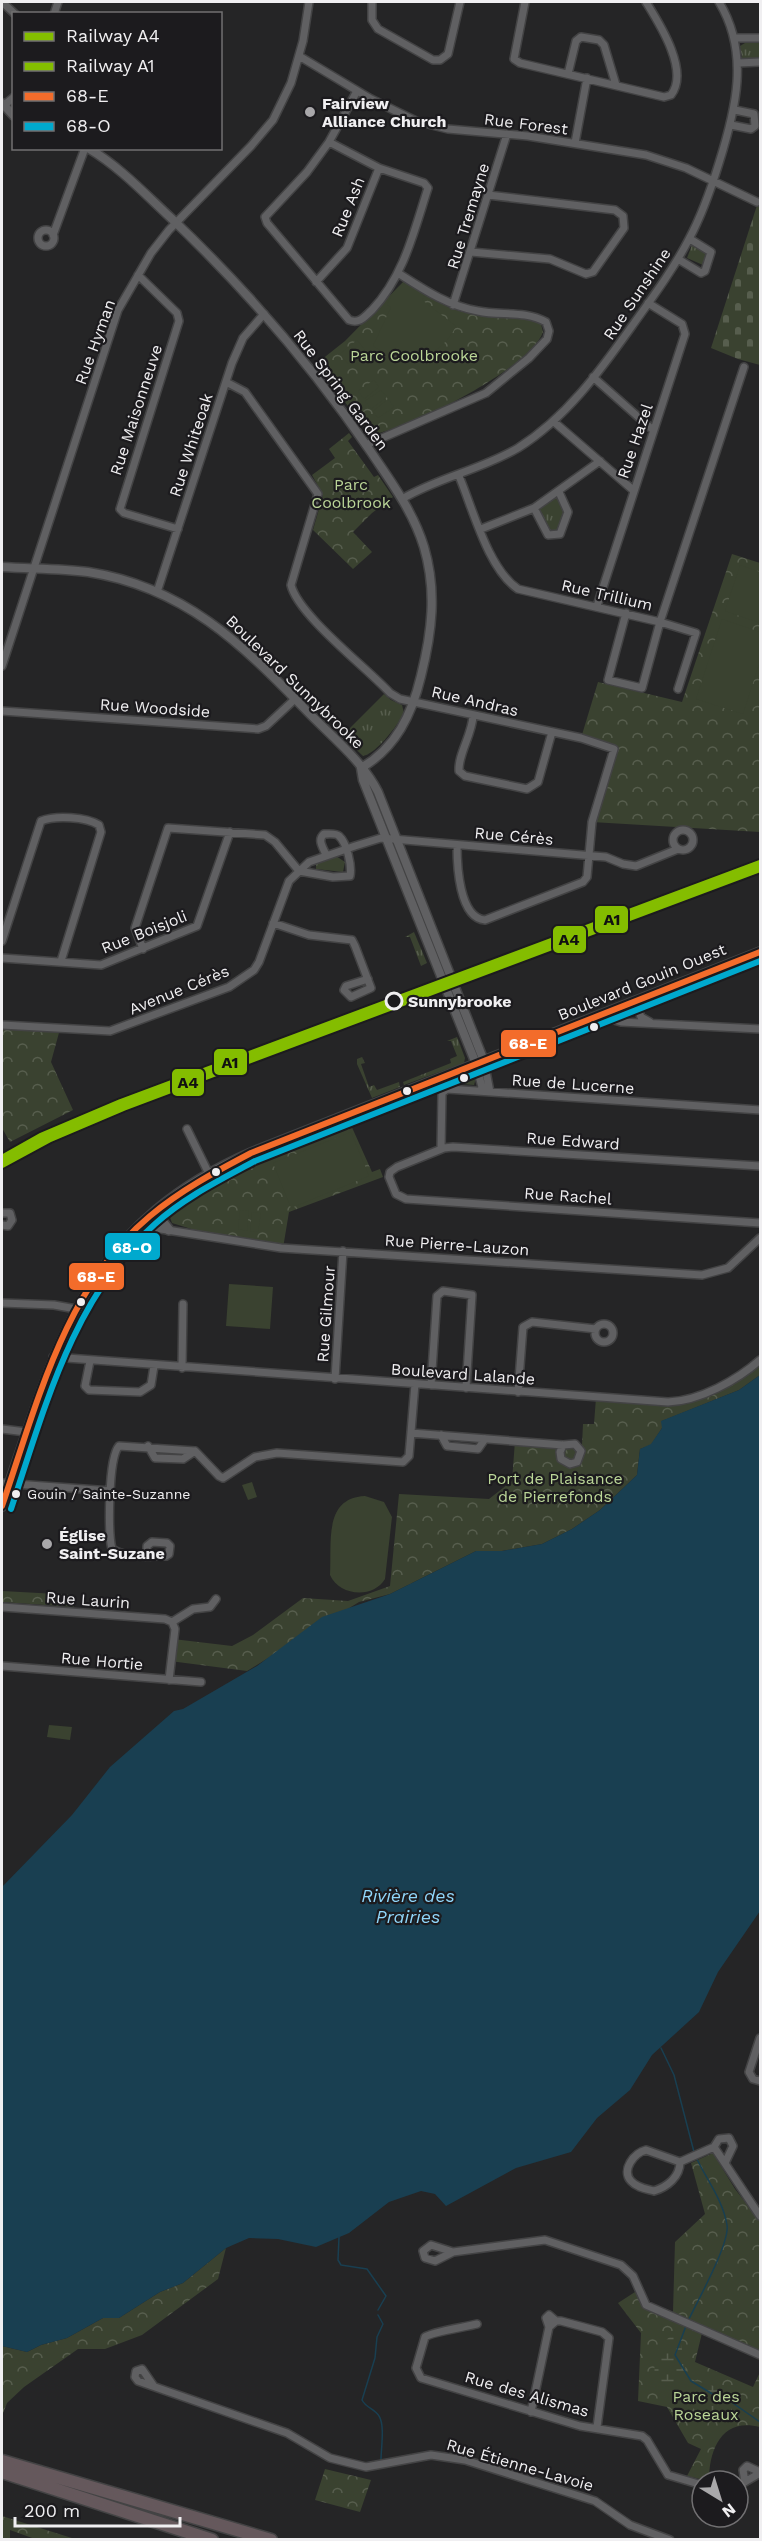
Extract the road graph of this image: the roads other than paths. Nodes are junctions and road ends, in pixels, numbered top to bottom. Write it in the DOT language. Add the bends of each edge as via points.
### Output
graph roads {
  1 [pos="309,2"];
  2 [pos="372,2"];
  3 [pos="460,2"];
  4 [pos="525,2"];
  5 [pos="646,2"];
  6 [pos="718,2"];
  7 [pos="734,38"];
  8 [pos="760,38"];
  9 [pos="299,56"];
  10 [pos="760,62"];
  11 [pos="738,63"];
  12 [pos="568,74"];
  13 [pos="587,78"];
  14 [pos="616,85"];
  15 [pos="357,91"];
  16 [pos="735,110"];
  17 [pos="731,125"];
  18 [pos="507,134"];
  19 [pos="329,142"];
  20 [pos="575,143"];
  21 [pos="85,150"];
  22 [pos="89,150"];
  23 [pos="378,168"];
  24 [pos="713,182"];
  25 [pos="488,195"];
  26 [pos="757,202"];
  27 [pos="176,223"];
  28 [pos="53,235"];
  29 [pos="690,239"];
  30 [pos="471,252"];
  31 [pos="678,259"];
  32 [pos="398,273"];
  33 [pos="138,276"];
  34 [pos="316,282"];
  35 [pos="648,303"];
  36 [pos="453,305"];
  37 [pos="264,314"];
  38 [pos="744,367"];
  39 [pos="593,377"];
  40 [pos="226,382"];
  41 [pos="553,421"];
  42 [pos="653,430"];
  43 [pos="366,445"];
  44 [pos="600,461"];
  45 [pos="459,476"];
  46 [pos="633,490"];
  47 [pos="559,492"];
  48 [pos="402,500"];
  49 [pos="534,508"];
  50 [pos="481,529"];
  51 [pos="178,530"];
  52 [pos="2,567"];
  53 [pos="33,568"];
  54 [pos="157,592"];
  55 [pos="597,606"];
  56 [pos="626,614"];
  57 [pos="660,622"];
  58 [pos="2,666"];
  59 [pos="678,688"];
  60 [pos="295,699"];
  61 [pos="414,702"];
  62 [pos="2,711"];
  63 [pos="473,716"];
  64 [pos="552,732"];
  65 [pos="361,768"];
  66 [pos="230,832"];
  67 [pos="386,838"];
  68 [pos="397,840"];
  69 [pos="457,845"];
  70 [pos="678,849"];
  71 [pos="345,850"];
  72 [pos="326,855"];
  73 [pos="588,855"];
  74 [pos="299,871"];
  75 [pos="273,923"];
  76 [pos="2,940"];
  77 [pos="143,949"];
  78 [pos="760,952"];
  79 [pos="2,958"];
  80 [pos="61,961"];
  81 [pos="368,979"];
  82 [pos="635,1001"];
  83 [pos="609,1012"];
  84 [pos="655,1023"];
  85 [pos="2,1025"];
  86 [pos="760,1029"];
  87 [pos="480,1063"];
  88 [pos="487,1091"];
  89 [pos="760,1110"];
  90 [pos="187,1129"];
  91 [pos="441,1149"];
  92 [pos="760,1166"];
  93 [pos="209,1174"];
  94 [pos="389,1174"];
  95 [pos="161,1207"];
  96 [pos="2,1213"];
  97 [pos="760,1223"];
  98 [pos="141,1224"];
  99 [pos="2,1225"];
  100 [pos="169,1230"];
  101 [pos="760,1238"];
  102 [pos="344,1251"];
  103 [pos="2,1303"];
  104 [pos="183,1304"];
  105 [pos="76,1309"];
  106 [pos="596,1329"];
  107 [pos="53,1357"];
  108 [pos="760,1360"];
  109 [pos="90,1361"];
  110 [pos="154,1366"];
  111 [pos="182,1368"];
  112 [pos="335,1379"];
  113 [pos="415,1384"];
  114 [pos="431,1385"];
  115 [pos="466,1388"];
  116 [pos="518,1392"];
  117 [pos="2,1429"];
  118 [pos="26,1432"];
  119 [pos="411,1433"];
  120 [pos="563,1445"];
  121 [pos="5,1484"];
  122 [pos="111,1491"];
  123 [pos="2,1506"];
  124 [pos="147,1555"];
  125 [pos="216,1599"];
  126 [pos="2,1607"];
  127 [pos="172,1622"];
  128 [pos="2,1666"];
  129 [pos="169,1680"];
  130 [pos="201,1682"];
  131 [pos="760,2038"];
  132 [pos="760,2081"];
  133 [pos="714,2147"];
  134 [pos="680,2162"];
  135 [pos="725,2163"];
  136 [pos="760,2216"];
  137 [pos="453,2252"];
  138 [pos="477,2324"];
  139 [pos="760,2355"];
  140 [pos="153,2385"];
  141 [pos="531,2412"];
  142 [pos="597,2427"];
  143 [pos="2,2461"];
  144 [pos="744,2469"];
  145 [pos="2,2472"];
  146 [pos="760,2472"];
  147 [pos="690,2481"];
  148 [pos="212,2540"];
  149 [pos="272,2540"];
  150 [pos="670,2540"];
  1 -- 9 [label="street, Rue Hyman"];
  2 -- 3 [label="street" via="372,20 378,29 433,60 440,60 448,54"];
  4 -- 12 [label="street" via="514,59"];
  5 -- 14 [label="street" via="668,39 675,66 675,90 664,97"];
  6 -- 7 [label="street, Rue Sunshine"];
  7 -- 8 [label="street"];
  7 -- 11 [label="street, Rue Sunshine"];
  9 -- 15 [label="street, Rue Forest"];
  9 -- 27 [label="street, Rue Hyman" via="273,120"];
  10 -- 11 [label="street"];
  11 -- 16 [label="street, Rue Sunshine"];
  12 -- 13 [label="street"];
  12 -- 14 [label="street" via="576,41 599,40"];
  13 -- 14 [label="street"];
  13 -- 20 [label="street"];
  15 -- 18 [label="street, Rue Forest" via="416,121 448,129"];
  15 -- 19 [label="street"];
  16 -- 17 [label="street, Rue Sunshine"];
  16 -- 17 [label="street" via="754,114 755,126 751,129"];
  17 -- 24 [label="street, Rue Sunshine"];
  18 -- 20 [label="street, Rue Forest"];
  18 -- 25 [label="street, Rue Tremayne"];
  19 -- 23 [label="street"];
  19 -- 34 [label="street" via="266,217 267,224"];
  20 -- 24 [label="street, Rue Forest" via="646,155"];
  21 -- 28 [label="street"];
  22 -- 27 [label="street, Rue Spring Garden" via="122,171"];
  23 -- 32 [label="street" via="424,183 428,188"];
  23 -- 34 [label="street, Rue Ash" via="347,248"];
  24 -- 26 [label="street, Rue Forest"];
  24 -- 29 [label="street, Rue Sunshine"];
  25 -- 30 [label="street, Rue Tremayne"];
  25 -- 30 [label="street" via="615,210 623,216 624,228 593,272 586,274 550,259"];
  27 -- 33 [label="street, Rue Hyman"];
  27 -- 37 [label="street, Rue Spring Garden"];
  29 -- 31 [label="street, Rue Sunshine"];
  29 -- 31 [label="street" via="711,252 705,271 701,273"];
  30 -- 36 [label="street, Rue Tremayne"];
  31 -- 35 [label="street, Rue Sunshine"];
  32 -- 34 [label="street" via="361,321 349,320"];
  32 -- 36 [label="street"];
  33 -- 51 [label="street, Rue Maisonneuve" via="177,313 179,321 120,509"];
  33 -- 53 [label="street, Rue Hyman" via="118,310"];
  35 -- 39 [label="street, Rue Sunshine"];
  35 -- 42 [label="street, Rue Hazel" via="686,329"];
  36 -- 43 [label="street" via="480,312 532,315 546,322 547,339 486,393"];
  37 -- 40 [label="street, Rue Whiteoak" via="241,342"];
  37 -- 43 [label="street, Rue Spring Garden"];
  38 -- 57 [label="street, Rue Trillium"];
  39 -- 41 [label="street, Rue Sunshine"];
  39 -- 42 [label="street"];
  40 -- 51 [label="street, Rue Whiteoak"];
  40 -- 61 [label="street, Rue Andras" via="245,392 318,494 291,585 293,594 393,695"];
  41 -- 44 [label="street"];
  41 -- 45 [label="street, Rue Sunshine" via="518,447"];
  42 -- 46 [label="street, Rue Hazel"];
  43 -- 48 [label="street, Rue Spring Garden"];
  44 -- 46 [label="street"];
  44 -- 47 [label="street"];
  45 -- 48 [label="street, Rue Sunshine" via="435,482"];
  45 -- 50 [label="street, Rue Trillium"];
  46 -- 55 [label="street, Rue Hazel"];
  47 -- 49 [label="street"];
  47 -- 49 [label="street" via="568,512 560,534 548,536"];
  48 -- 61 [label="street, Rue Spring Garden" via="424,548 432,597 430,638"];
  49 -- 50 [label="street"];
  50 -- 55 [label="street, Rue Trillium" via="506,581 518,589"];
  51 -- 54 [label="street, Rue Whiteoak"];
  52 -- 53 [label="street, Boulevard Sunnybrooke"];
  53 -- 54 [label="street, Boulevard Sunnybrooke" via="100,574"];
  53 -- 58 [label="street, Rue Hyman"];
  54 -- 60 [label="street, Boulevard Sunnybrooke" via="223,630"];
  55 -- 56 [label="street, Rue Trillium"];
  56 -- 57 [label="street, Rue Trillium"];
  56 -- 57 [label="street" via="608,680 642,688"];
  57 -- 59 [label="street" via="696,633"];
  60 -- 62 [label="street, Rue Woodside" via="258,729"];
  60 -- 65 [label="street, Boulevard Sunnybrooke"];
  61 -- 63 [label="street, Rue Andras"];
  61 -- 65 [label="street, Rue Spring Garden" via="400,732"];
  63 -- 64 [label="street, Rue Andras"];
  63 -- 64 [label="street" via="459,771 465,776 527,789 538,782"];
  64 -- 73 [label="street, Rue Andras" via="614,749 595,808"];
  65 -- 67 [label="street, Boulevard Sunnybrooke"];
  65 -- 68 [label="street, Boulevard Sunnybrooke" via="378,792"];
  66 -- 74 [label="street" via="270,838"];
  66 -- 77 [label="street, Rue Boisjoli" via="197,926"];
  66 -- 77 [label="street" via="168,828 135,928"];
  67 -- 68 [label="street, Rue Cérès"];
  67 -- 71 [label="street, Rue Cérès"];
  67 -- 87 [label="street, Boulevard Sunnybrooke"];
  68 -- 69 [label="street, Rue Cérès"];
  68 -- 87 [label="street, Boulevard Sunnybrooke"];
  69 -- 73 [label="street, Rue Cérès"];
  69 -- 73 [label="street, Rue Andras" via="458,878 472,914 485,920 583,882"];
  70 -- 73 [label="street, Rue Cérès" via="636,866"];
  71 -- 72 [label="street, Rue Cérès"];
  71 -- 72 [label="street" via="340,837 324,834 320,842"];
  71 -- 74 [label="street" via="351,872 347,878"];
  72 -- 74 [label="street, Rue Cérès"];
  74 -- 75 [label="street, Avenue Cérès" via="283,892"];
  75 -- 81 [label="street" via="309,935 352,940"];
  75 -- 85 [label="street, Avenue Cérès" via="259,962 246,976 218,992 144,1020 94,1032"];
  76 -- 80 [label="street" via="41,821 92,821 101,832"];
  77 -- 80 [label="street, Rue Boisjoli" via="101,965"];
  78 -- 82 [label="main road, Boulevard Gouin Ouest"];
  79 -- 80 [label="street, Rue Boisjoli"];
  82 -- 83 [label="main road, Boulevard Gouin Ouest"];
  82 -- 84 [label="street" via="642,1019"];
  83 -- 84 [label="street" via="618,1022"];
  83 -- 87 [label="main road, Boulevard Gouin Ouest"];
  84 -- 86 [label="street"];
  87 -- 88 [label="street, Boulevard Sunnybrooke"];
  87 -- 93 [label="main road, Boulevard Gouin Ouest" via="251,1153"];
  88 -- 89 [label="street, Rue de Lucerne"];
  88 -- 91 [label="street, Rue de Lucerne" via="443,1092"];
  90 -- 93 [label="street"];
  91 -- 92 [label="street, Rue Edward"];
  91 -- 94 [label="street, Rue Edward"];
  93 -- 95 [label="main road, Boulevard Gouin Ouest"];
  94 -- 97 [label="street, Rue Rachel" via="394,1191 406,1199"];
  95 -- 98 [label="main road, Boulevard Gouin Ouest"];
  95 -- 100 [label="main road" via="162,1221"];
  96 -- 99 [label="street" via="10,1213 12,1220 8,1226"];
  98 -- 100 [label="street, Rue Pierre-Lauzon"];
  98 -- 105 [label="main road, Boulevard Gouin Ouest" via="102,1268"];
  100 -- 102 [label="street, Rue Pierre-Lauzon" via="281,1248"];
  101 -- 102 [label="street, Rue Pierre-Lauzon" via="728,1268 702,1275"];
  102 -- 112 [label="street, Rue Gilmour"];
  103 -- 105 [label="street"];
  104 -- 111 [label="street"];
  105 -- 107 [label="main road, Boulevard Gouin Ouest"];
  106 -- 116 [label="street" via="527,1323 523,1327"];
  107 -- 109 [label="street, Boulevard Lalande"];
  107 -- 118 [label="main road, Boulevard Gouin Ouest"];
  108 -- 116 [label="street, Boulevard Lalande" via="707,1393 683,1401"];
  109 -- 110 [label="street, Boulevard Lalande"];
  109 -- 110 [label="street" via="86,1386 89,1390 140,1392 150,1386"];
  110 -- 111 [label="street, Boulevard Lalande"];
  111 -- 112 [label="street, Boulevard Lalande"];
  112 -- 113 [label="street, Boulevard Lalande"];
  113 -- 114 [label="street, Boulevard Lalande"];
  113 -- 119 [label="street"];
  114 -- 115 [label="street, Boulevard Lalande"];
  114 -- 115 [label="street" via="437,1296 443,1291 472,1295"];
  115 -- 116 [label="street, Boulevard Lalande"];
  117 -- 118 [label="street"];
  118 -- 121 [label="main road, Boulevard Gouin Ouest"];
  119 -- 120 [label="street" via="441,1435 447,1446 465,1448 478,1449 485,1439"];
  119 -- 122 [label="street" via="409,1456 403,1462 277,1453 255,1457 223,1478 195,1451 183,1459 155,1458 147,1446 122,1444 116,1450"];
  121 -- 122 [label="street"];
  121 -- 123 [label="main road, Boulevard Gouin Ouest"];
  122 -- 124 [label="street" via="112,1549 119,1554"];
  125 -- 127 [label="street" via="210,1607 193,1609"];
  126 -- 127 [label="street, Rue Laurin"];
  127 -- 129 [label="street" via="175,1629"];
  128 -- 129 [label="street, Rue Hortie"];
  129 -- 130 [label="street, Rue Hortie"];
  131 -- 132 [label="street" via="749,2072"];
  133 -- 134 [label="street"];
  133 -- 135 [label="street"];
  133 -- 135 [label="street" via="718,2139 731,2141 733,2151"];
  134 -- 134 [label="street" via="642,2151 628,2164 628,2175 633,2183 654,2191 670,2183"];
  135 -- 136 [label="street"];
  137 -- 139 [label="street" via="545,2240 621,2265 633,2276 646,2305"];
  138 -- 141 [label="street, Rue des Alismas" via="428,2334 417,2363 419,2375"];
  140 -- 150 [label="street, Rue Étienne-Lavoie" via="287,2433 330,2458 366,2467 431,2455 465,2460 595,2500 630,2525"];
  141 -- 142 [label="street, Rue des Alismas"];
  141 -- 142 [label="street" via="549,2327 556,2321 602,2332 609,2338"];
  142 -- 147 [label="street, Rue des Alismas" via="645,2438 668,2475"];
  143 -- 149 [label="highway"];
  144 -- 146 [label="street" via="747,2466"];
  145 -- 148 [label="highway"];
}
